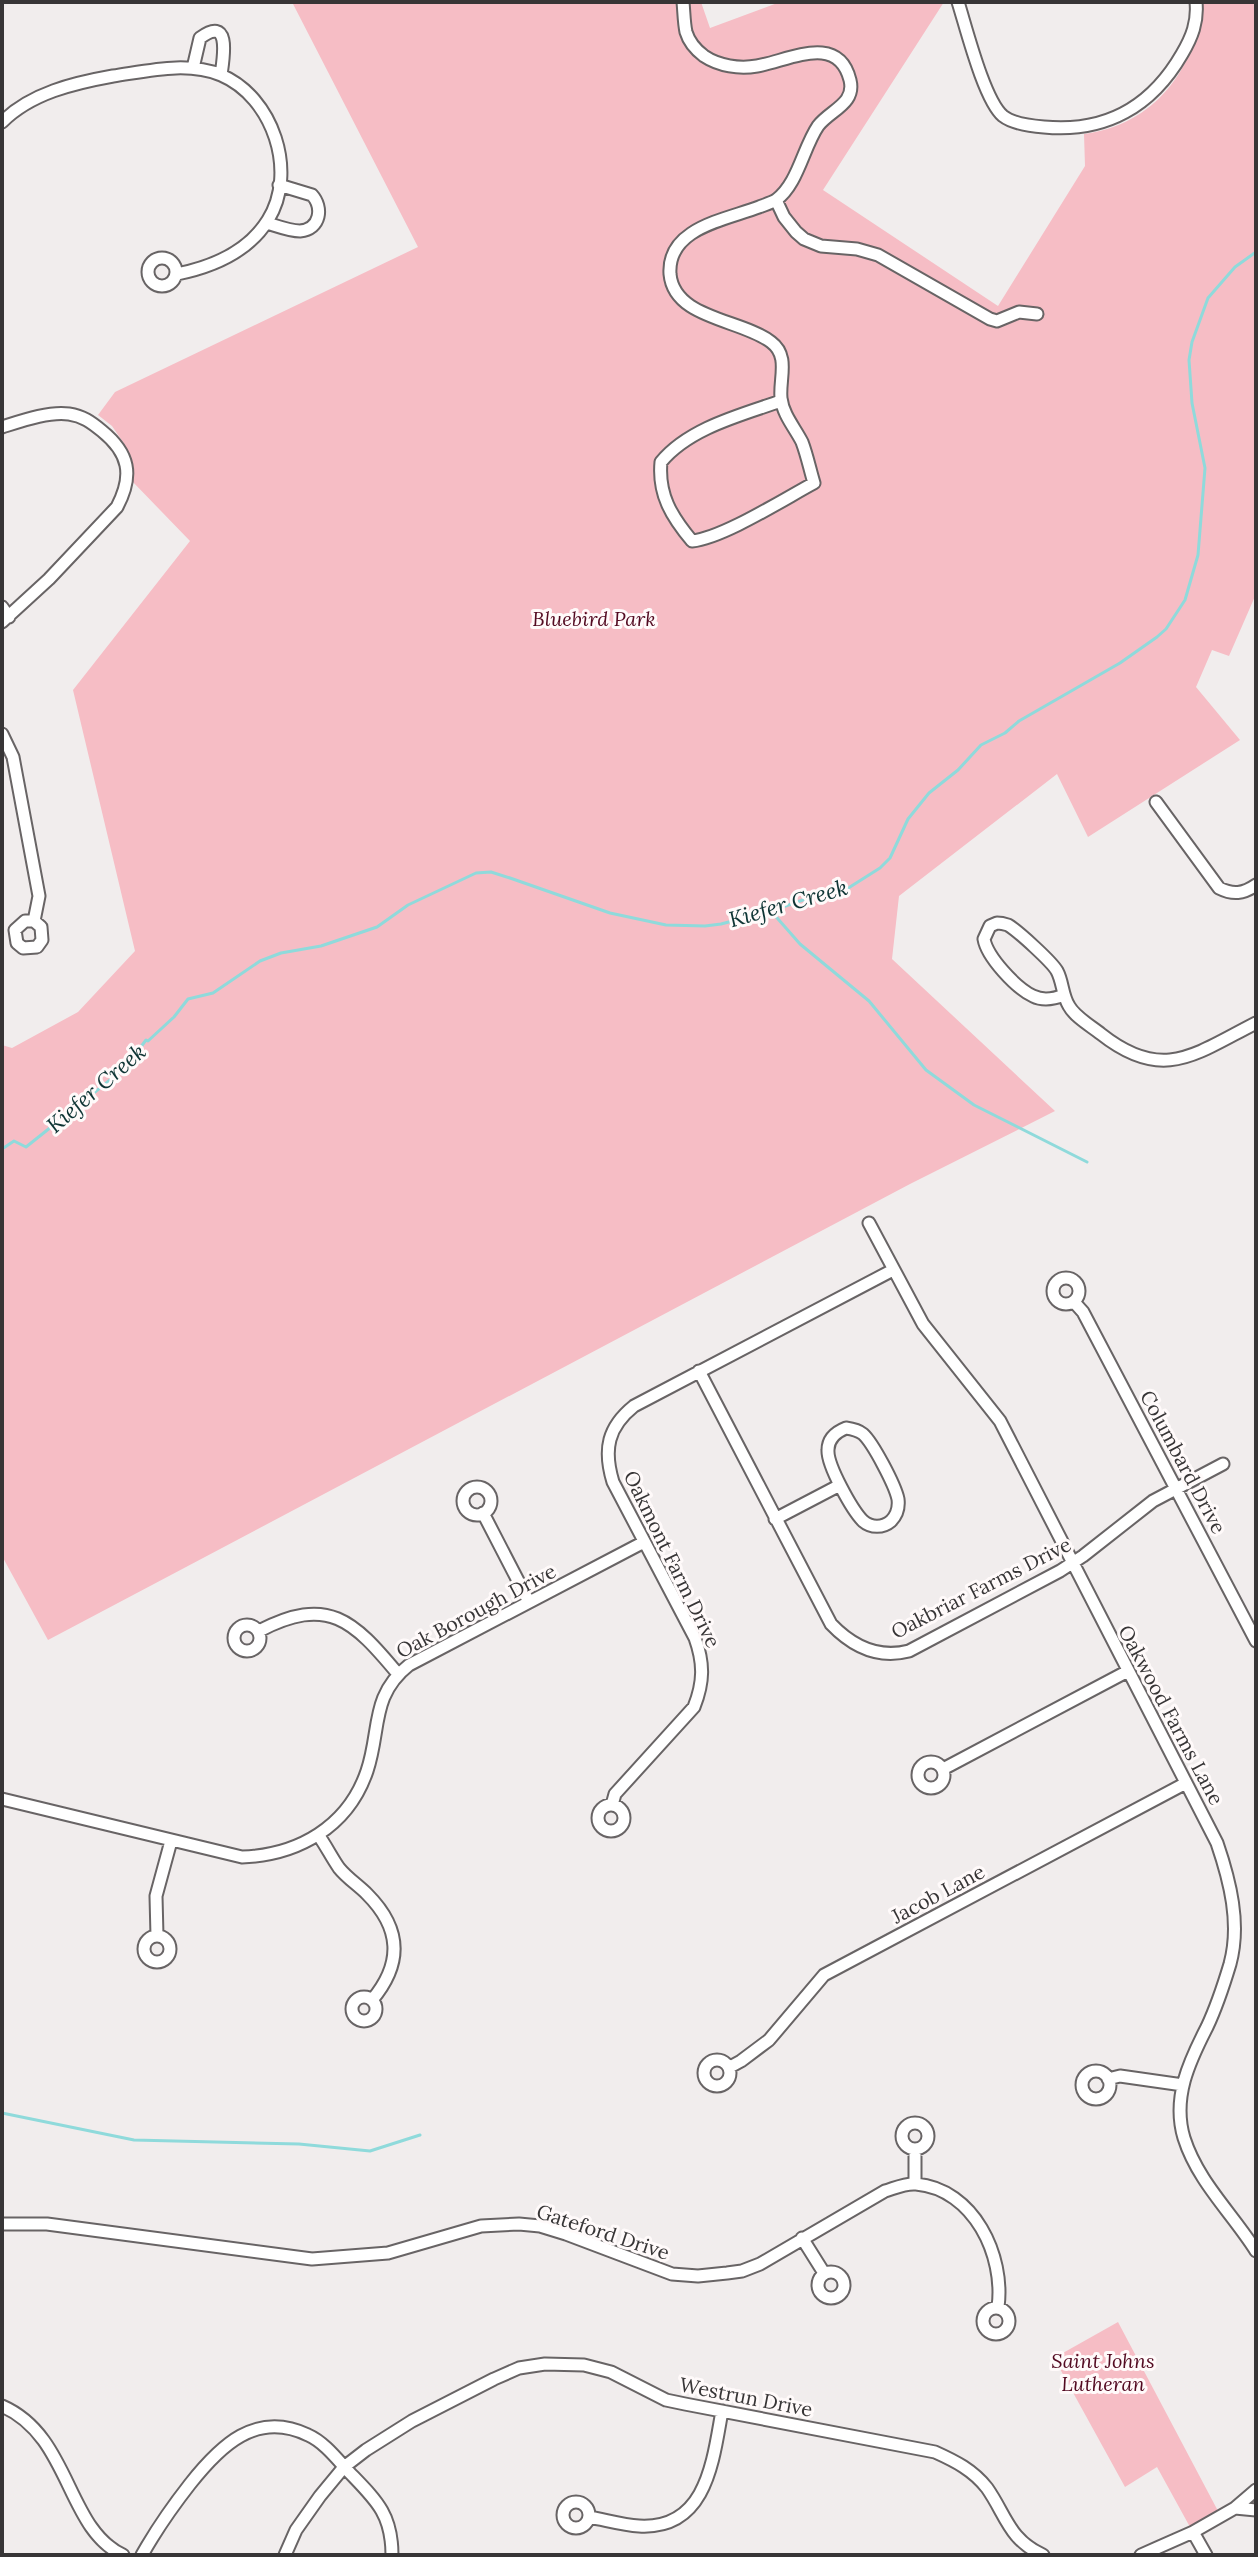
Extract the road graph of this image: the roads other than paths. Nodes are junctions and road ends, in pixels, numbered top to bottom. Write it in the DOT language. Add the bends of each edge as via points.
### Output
graph roads {
  1 [pos="683,2"];
  2 [pos="958,2"];
  3 [pos="1196,2"];
  4 [pos="193,68"];
  5 [pos="221,75"];
  6 [pos="4,117"];
  7 [pos="279,185"];
  8 [pos="776,200"];
  9 [pos="267,223"];
  10 [pos="177,274"];
  11 [pos="1037,314"];
  12 [pos="781,401"];
  13 [pos="2,427"];
  14 [pos="4,615"];
  15 [pos="2,734"];
  16 [pos="1156,802"];
  17 [pos="1256,885"];
  18 [pos="34,921"];
  19 [pos="1064,995"];
  20 [pos="1256,1023"];
  21 [pos="869,1223"];
  22 [pos="893,1270"];
  23 [pos="1074,1302"];
  24 [pos="699,1371"];
  25 [pos="1223,1464"];
  26 [pos="840,1485"];
  27 [pos="1176,1488"];
  28 [pos="483,1513"];
  29 [pos="775,1519"];
  30 [pos="644,1542"];
  31 [pos="1072,1564"];
  32 [pos="529,1602"];
  33 [pos="259,1631"];
  34 [pos="1256,1641"];
  35 [pos="1128,1671"];
  36 [pos="398,1674"];
  37 [pos="943,1769"];
  38 [pos="1186,1783"];
  39 [pos="2,1799"];
  40 [pos="612,1805"];
  41 [pos="319,1836"];
  42 [pos="171,1841"];
  43 [pos="157,1936"];
  44 [pos="372,2000"];
  45 [pos="730,2067"];
  46 [pos="1108,2079"];
  47 [pos="1183,2085"];
  48 [pos="915,2150"];
  49 [pos="915,2184"];
  50 [pos="2,2224"];
  51 [pos="802,2238"];
  52 [pos="1256,2251"];
  53 [pos="824,2273"];
  54 [pos="998,2307"];
  55 [pos="2,2406"];
  56 [pos="722,2411"];
  57 [pos="344,2467"];
  58 [pos="1256,2490"];
  59 [pos="1235,2508"];
  60 [pos="1256,2510"];
  61 [pos="589,2517"];
  62 [pos="1193,2532"];
  63 [pos="123,2555"];
  64 [pos="142,2555"];
  65 [pos="285,2555"];
  66 [pos="392,2555"];
  67 [pos="1043,2555"];
  68 [pos="1141,2555"];
  69 [pos="1206,2555"];
  1 -- 8 [label="street" via="686,33 694,48 712,61 739,68 825,52 848,73 847,101 820,124"];
  2 -- 3 [label="street" via="977,62 1003,116 1062,128 1107,120 1154,93 1190,40"];
  4 -- 5 [label="street"];
  4 -- 5 [label="street" via="200,38 216,32 226,44"];
  4 -- 6 [label="street" via="77,83"];
  5 -- 7 [label="street" via="244,91 268,122 280,160"];
  7 -- 9 [label="street"];
  7 -- 9 [label="street" via="312,195 319,206 317,220 299,231"];
  8 -- 11 [label="street" via="804,239 878,255 990,319"];
  8 -- 12 [label="street" via="683,239 670,265 675,291 694,309 774,344 783,369"];
  9 -- 10 [label="street" via="233,254 203,269"];
  12 -- 12 [label="street" via="696,435 670,450 661,462 662,494 692,541 814,483 802,442"];
  13 -- 14 [label="street" via="65,413 86,418 118,444 126,458 127,478 117,507 49,579"];
  15 -- 18 [label="street" via="13,757 39,896"];
  16 -- 17 [label="street" via="1219,888 1235,893"];
  18 -- 18 [label="street" via="41,927 42,940 37,947 23,948 15,930"];
  19 -- 19 [label="street" via="1053,965 1008,925 990,926 984,939 993,961 1031,995"];
  19 -- 20 [label="street" via="1071,1010 1140,1058 1183,1059"];
  21 -- 22 [label="street, Oakwood Farms Lane"];
  22 -- 24 [label="street, Oakmont Farm Drive"];
  22 -- 31 [label="street, Oakwood Farms Lane" via="928,1332 1000,1421"];
  23 -- 27 [label="street, Columbard Drive"];
  24 -- 29 [label="street, Oakbriar Farms Drive"];
  24 -- 30 [label="street, Oakmont Farm Drive" via="634,1406 614,1426 607,1463"];
  25 -- 27 [label="street, Oakbriar Farms Drive"];
  26 -- 26 [label="street" via="870,1525 884,1525 897,1513 896,1492 869,1442 846,1428 833,1435 827,1448"];
  26 -- 29 [label="street"];
  27 -- 31 [label="street, Oakbriar Farms Drive"];
  27 -- 34 [label="street, Columbard Drive"];
  28 -- 32 [label="street"];
  29 -- 31 [label="street, Oakbriar Farms Drive" via="831,1624 854,1644 883,1654 909,1651"];
  30 -- 32 [label="street, Oak Borough Drive"];
  30 -- 40 [label="street, Oakmont Farm Drive" via="695,1638 703,1675 694,1707 615,1794"];
  31 -- 35 [label="street, Oakwood Farms Lane"];
  32 -- 36 [label="street, Oak Borough Drive"];
  33 -- 36 [label="street" via="304,1613 333,1616 367,1638"];
  35 -- 37 [label="street"];
  35 -- 38 [label="street, Oakwood Farms Lane"];
  36 -- 41 [label="street, Oak Borough Drive" via="383,1696 360,1787"];
  38 -- 45 [label="street, Jacob Lane" via="824,1975 769,2040"];
  38 -- 47 [label="street, Oakwood Farms Lane" via="1226,1869 1234,1933 1230,1962"];
  39 -- 42 [label="street, Oak Borough Drive"];
  41 -- 42 [label="street, Oak Borough Drive" via="252,1857"];
  41 -- 44 [label="street" via="392,1930 394,1960 385,1985"];
  42 -- 43 [label="street" via="156,1896"];
  46 -- 47 [label="street"];
  47 -- 52 [label="street, Oakwood Farms Lane" via="1179,2113 1194,2164"];
  48 -- 49 [label="street"];
  49 -- 51 [label="street, Gateford Drive" via="885,2191"];
  49 -- 54 [label="street" via="948,2195 975,2217 999,2272"];
  50 -- 51 [label="street, Gateford Drive" via="47,2224 312,2259 388,2253 481,2226 519,2224 566,2234 672,2274 698,2276 742,2271"];
  51 -- 53 [label="street"];
  55 -- 63 [label="street" via="30,2424 46,2443 91,2527"];
  56 -- 57 [label="street, Westrun Drive" via="666,2400 611,2372 545,2364 519,2368 412,2421"];
  56 -- 61 [label="street" via="707,2482 680,2515 640,2526"];
  56 -- 67 [label="street, Westrun Drive" via="935,2452 958,2462 987,2489 1015,2535"];
  57 -- 64 [label="street" via="310,2435 290,2429 256,2429 239,2436 197,2475"];
  57 -- 65 [label="street, Westrun Drive" via="308,2512"];
  57 -- 66 [label="street" via="379,2504 388,2521"];
  58 -- 59 [label="street"];
  59 -- 60 [label="street"];
  59 -- 62 [label="street"];
  62 -- 68 [label="street"];
  62 -- 69 [label="street"];
}
